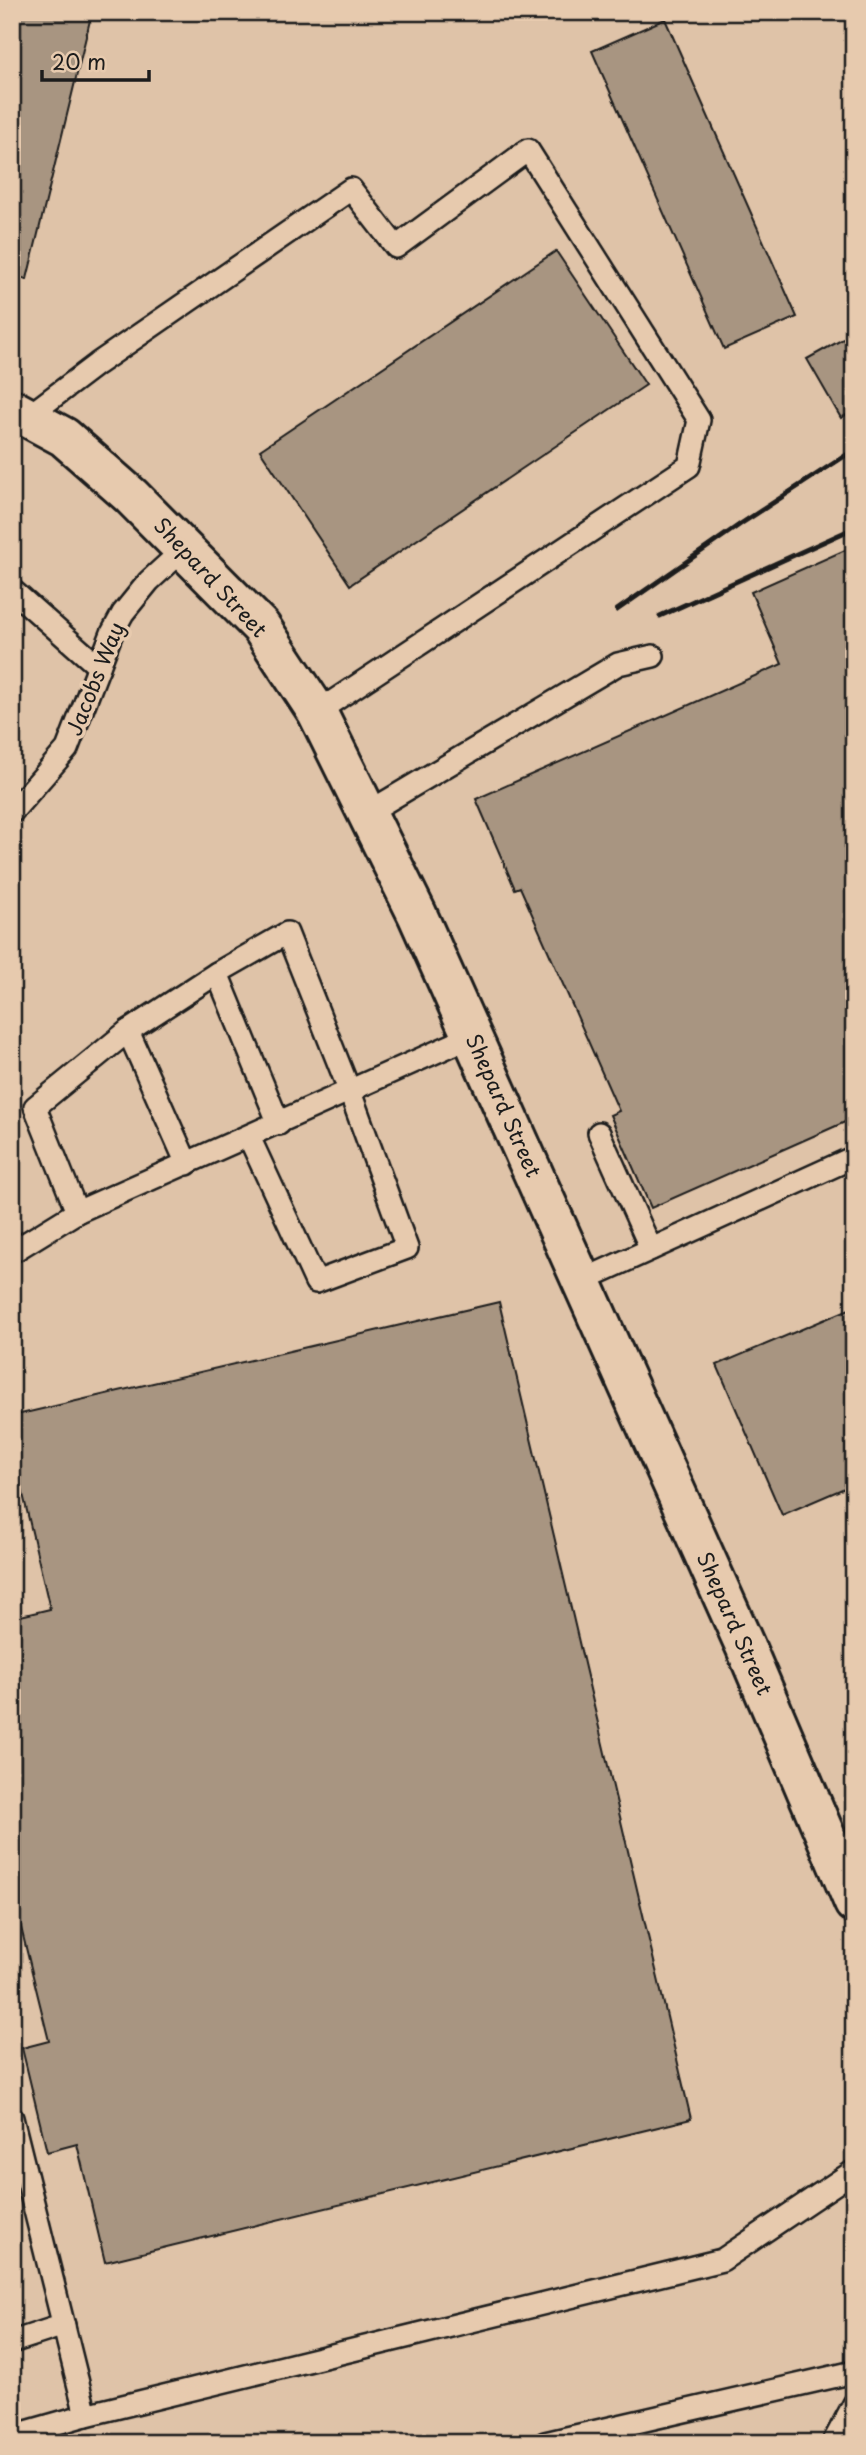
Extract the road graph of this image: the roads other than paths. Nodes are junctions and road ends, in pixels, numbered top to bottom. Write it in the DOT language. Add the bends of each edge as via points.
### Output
graph roads {
  1 [pos="19,413"];
  2 [pos="184,549"];
  3 [pos="12,590"];
  4 [pos="653,656"];
  5 [pos="99,667"];
  6 [pos="317,712"];
  7 [pos="12,812"];
  8 [pos="367,813"];
  9 [pos="217,973"];
  10 [pos="128,1031"];
  11 [pos="472,1037"];
  12 [pos="350,1092"];
  13 [pos="279,1124"];
  14 [pos="599,1133"];
  15 [pos="249,1137"];
  16 [pos="854,1157"];
  17 [pos="187,1164"];
  18 [pos="77,1212"];
  19 [pos="651,1249"];
  20 [pos="12,1252"];
  21 [pos="582,1281"];
  22 [pos="854,1903"];
  23 [pos="12,2118"];
  24 [pos="854,2171"];
  25 [pos="64,2325"];
  26 [pos="12,2343"];
  27 [pos="854,2372"];
  28 [pos="854,2404"];
  29 [pos="86,2415"];
  30 [pos="12,2436"];
  31 [pos="545,2443"];
  32 [pos="833,2443"];
  1 -- 2 [label="street, Shepard Street" via="64,437"];
  1 -- 6 [label="lane" via="351,189 396,247 528,150 699,420 689,467"];
  2 -- 5 [label="lane, Jacobs Way" via="123,613"];
  2 -- 6 [label="street, Shepard Street" via="261,627"];
  3 -- 5 [label="lane"];
  4 -- 8 [label="lane" via="618,664"];
  5 -- 7 [label="lane, Jacobs Way" via="67,749"];
  6 -- 8 [label="street, Shepard Street"];
  8 -- 11 [label="street, Shepard Street"];
  9 -- 10 [label="lane"];
  9 -- 12 [label="lane" via="287,933"];
  9 -- 13 [label="lane"];
  10 -- 17 [label="lane"];
  10 -- 18 [label="lane" via="35,1107"];
  11 -- 12 [label="lane"];
  11 -- 21 [label="street, Shepard Street"];
  12 -- 13 [label="lane"];
  12 -- 15 [label="lane" via="407,1248 316,1282"];
  13 -- 15 [label="lane"];
  14 -- 19 [label="lane"];
  15 -- 17 [label="lane"];
  16 -- 19 [label="lane"];
  17 -- 18 [label="lane"];
  18 -- 20 [label="lane"];
  19 -- 21 [label="lane"];
  21 -- 22 [label="street, Shepard Street"];
  23 -- 25 [label="lane"];
  24 -- 29 [label="lane" via="722,2260"];
  25 -- 26 [label="lane"];
  25 -- 29 [label="lane"];
  27 -- 31 [label="lane"];
  28 -- 32 [label="lane"];
  29 -- 30 [label="lane"];
}
